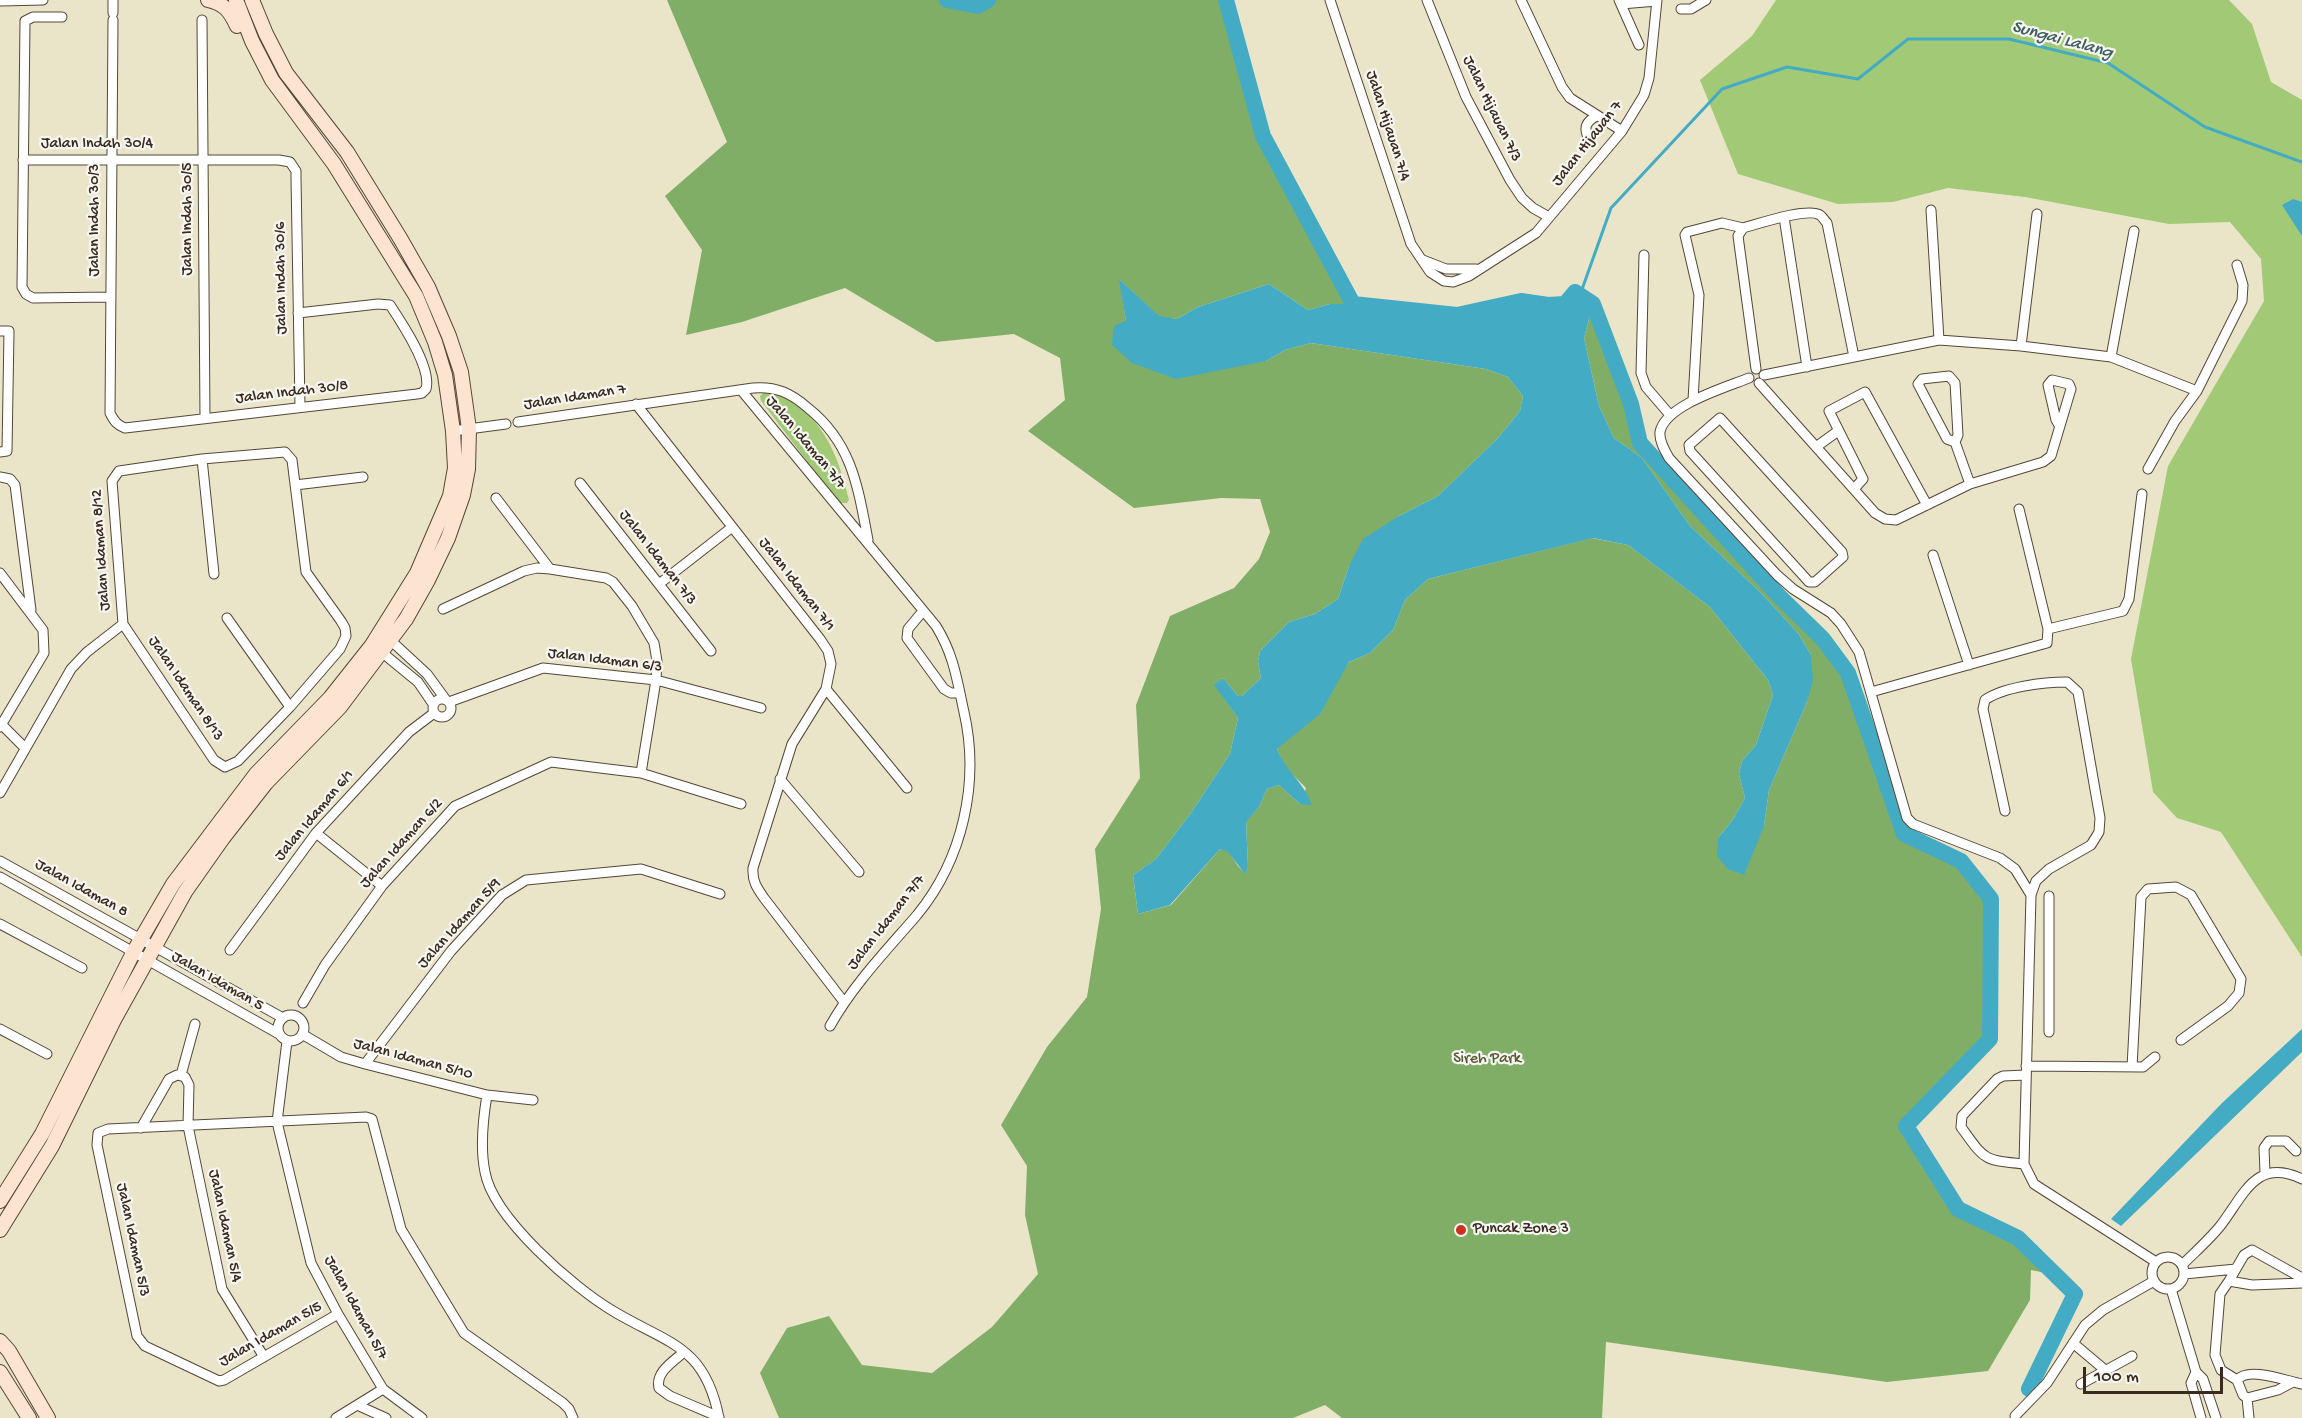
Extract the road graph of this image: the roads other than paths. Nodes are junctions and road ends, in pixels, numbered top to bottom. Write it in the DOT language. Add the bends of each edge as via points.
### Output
graph roads {
  1 [pos="11,0"];
  2 [pos="43,0"];
  3 [pos="113,0"];
  4 [pos="208,0"];
  5 [pos="236,0"];
  6 [pos="252,0"];
  7 [pos="1330,0"];
  8 [pos="1427,0"];
  9 [pos="1521,0"];
  10 [pos="1657,0"];
  11 [pos="1706,0"];
  12 [pos="0,1"];
  13 [pos="1620,2"];
  14 [pos="1681,9"];
  15 [pos="62,17"];
  16 [pos="202,20"];
  17 [pos="1639,45"];
  18 [pos="272,81"];
  19 [pos="1597,116"];
  20 [pos="1622,131"];
  21 [pos="1589,139"];
  22 [pos="23,160"];
  23 [pos="203,160"];
  24 [pos="279,160"];
  25 [pos="112,161"];
  26 [pos="1931,210"];
  27 [pos="2037,214"];
  28 [pos="1549,217"];
  29 [pos="1784,217"];
  30 [pos="1743,228"];
  31 [pos="2134,231"];
  32 [pos="1644,255"];
  33 [pos="1425,262"];
  34 [pos="2237,265"];
  35 [pos="111,297"];
  36 [pos="297,313"];
  37 [pos="0,331"];
  38 [pos="1939,340"];
  39 [pos="2021,345"];
  40 [pos="1854,357"];
  41 [pos="2111,357"];
  42 [pos="1807,367"];
  43 [pos="1760,376"];
  44 [pos="741,390"];
  45 [pos="2197,391"];
  46 [pos="1693,400"];
  47 [pos="636,404"];
  48 [pos="300,407"];
  49 [pos="1670,416"];
  50 [pos="205,418"];
  51 [pos="113,419"];
  52 [pos="518,422"];
  53 [pos="506,424"];
  54 [pos="2059,425"];
  55 [pos="469,429"];
  56 [pos="453,431"];
  57 [pos="1838,431"];
  58 [pos="1955,442"];
  59 [pos="1816,447"];
  60 [pos="4,452"];
  61 [pos="202,459"];
  62 [pos="2148,469"];
  63 [pos="1709,473"];
  64 [pos="0,477"];
  65 [pos="363,477"];
  66 [pos="580,483"];
  67 [pos="1970,484"];
  68 [pos="295,485"];
  69 [pos="1694,486"];
  70 [pos="1854,489"];
  71 [pos="2142,494"];
  72 [pos="496,498"];
  73 [pos="861,501"];
  74 [pos="1927,505"];
  75 [pos="2019,509"];
  76 [pos="842,511"];
  77 [pos="731,528"];
  78 [pos="869,543"];
  79 [pos="1933,555"];
  80 [pos="1784,556"];
  81 [pos="550,568"];
  82 [pos="1770,568"];
  83 [pos="0,573"];
  84 [pos="214,574"];
  85 [pos="659,584"];
  86 [pos="443,609"];
  87 [pos="923,610"];
  88 [pos="31,613"];
  89 [pos="227,618"];
  90 [pos="123,624"];
  91 [pos="2048,629"];
  92 [pos="386,635"];
  93 [pos="377,649"];
  94 [pos="711,651"];
  95 [pos="1969,664"];
  96 [pos="656,680"];
  97 [pos="826,688"];
  98 [pos="1871,692"];
  99 [pos="960,693"];
  100 [pos="448,701"];
  101 [pos="290,707"];
  102 [pos="434,708"];
  103 [pos="761,708"];
  104 [pos="0,725"];
  105 [pos="25,748"];
  106 [pos="640,773"];
  107 [pos="780,779"];
  108 [pos="907,788"];
  109 [pos="0,793"];
  110 [pos="741,804"];
  111 [pos="2005,811"];
  112 [pos="316,833"];
  113 [pos="0,861"];
  114 [pos="859,872"];
  115 [pos="0,877"];
  116 [pos="382,886"];
  117 [pos="56,892"];
  118 [pos="720,894"];
  119 [pos="2031,895"];
  120 [pos="2049,896"];
  121 [pos="51,905"];
  122 [pos="0,924"];
  123 [pos="2030,930"];
  124 [pos="2049,930"];
  125 [pos="144,949"];
  126 [pos="230,950"];
  127 [pos="82,968"];
  128 [pos="843,1002"];
  129 [pos="303,1003"];
  130 [pos="2028,1007"];
  131 [pos="2049,1008"];
  132 [pos="283,1018"];
  133 [pos="195,1024"];
  134 [pos="830,1026"];
  135 [pos="0,1029"];
  136 [pos="2049,1032"];
  137 [pos="279,1034"];
  138 [pos="302,1034"];
  139 [pos="2181,1040"];
  140 [pos="287,1041"];
  141 [pos="47,1054"];
  142 [pos="2155,1058"];
  143 [pos="365,1064"];
  144 [pos="2132,1067"];
  145 [pos="2026,1071"];
  146 [pos="181,1075"];
  147 [pos="487,1095"];
  148 [pos="533,1100"];
  149 [pos="277,1122"];
  150 [pos="188,1126"];
  151 [pos="141,1128"];
  152 [pos="2296,1150"];
  153 [pos="2024,1164"];
  154 [pos="2265,1173"];
  155 [pos="2302,1179"];
  156 [pos="0,1201"];
  157 [pos="0,1230"];
  158 [pos="2156,1262"];
  159 [pos="2236,1269"];
  160 [pos="2183,1270"];
  161 [pos="2302,1278"];
  162 [pos="2154,1281"];
  163 [pos="2229,1281"];
  164 [pos="2302,1283"];
  165 [pos="2172,1289"];
  166 [pos="338,1314"];
  167 [pos="0,1341"];
  168 [pos="2073,1343"];
  169 [pos="684,1352"];
  170 [pos="2132,1356"];
  171 [pos="264,1357"];
  172 [pos="2105,1370"];
  173 [pos="0,1372"];
  174 [pos="2196,1372"];
  175 [pos="2236,1380"];
  176 [pos="219,1381"];
  177 [pos="2297,1383"];
  178 [pos="2081,1384"];
  179 [pos="383,1389"];
  180 [pos="2247,1398"];
  181 [pos="357,1405"];
  182 [pos="719,1417"];
  183 [pos="2016,1417"];
  184 [pos="29,1418"];
  185 [pos="48,1418"];
  186 [pos="336,1418"];
  187 [pos="386,1418"];
  188 [pos="422,1418"];
  189 [pos="573,1418"];
  190 [pos="2005,1418"];
  191 [pos="2201,1418"];
  192 [pos="2216,1418"];
  193 [pos="2249,1418"];
  1 -- 2 [label="street"];
  1 -- 12 [label="street"];
  3 -- 25 [label="street, Jalan Indah 30/3"];
  4 -- 18 [label="main road" via="229,10 253,57"];
  5 -- 18 [label="main road"];
  6 -- 55 [label="main road" via="286,73 347,152 428,287 461,372"];
  7 -- 33 [label="street, Jalan Hijauan 7/4" via="1403,222 1411,244"];
  8 -- 28 [label="street, Jalan Hijauan 7/3" via="1466,97 1510,180 1522,198"];
  9 -- 19 [label="street" via="1562,87 1570,98"];
  10 -- 13 [label="street"];
  10 -- 20 [label="street, Jalan Hijauan 7" via="1649,78 1644,95"];
  11 -- 14 [label="street" via="1691,9"];
  13 -- 17 [label="street"];
  15 -- 22 [label="street" via="33,17 25,21"];
  16 -- 23 [label="street, Jalan Indah 30/5"];
  18 -- 56 [label="main road" via="334,164 416,296 445,375"];
  19 -- 20 [label="street"];
  19 -- 21 [label="street" via="1586,125"];
  20 -- 28 [label="street, Jalan Hijauan 7"];
  22 -- 25 [label="street, Jalan Indah 30/4"];
  22 -- 35 [label="street" via="22,287 26,294 33,298"];
  23 -- 24 [label="street, Jalan Indah 30/4"];
  23 -- 25 [label="street, Jalan Indah 30/4"];
  23 -- 50 [label="street, Jalan Indah 30/5"];
  24 -- 36 [label="street, Jalan Indah 30/6" via="290,162 296,171"];
  25 -- 35 [label="street, Jalan Indah 30/3"];
  26 -- 38 [label="street"];
  27 -- 39 [label="street"];
  28 -- 33 [label="street, Jalan Hijauan 7" via="1526,241 1461,280 1436,277"];
  29 -- 30 [label="street"];
  29 -- 40 [label="street" via="1819,214 1827,222"];
  29 -- 42 [label="street"];
  30 -- 43 [label="street" via="1738,236"];
  30 -- 46 [label="street" via="1722,223 1685,235 1699,295"];
  31 -- 41 [label="street"];
  32 -- 49 [label="street" via="1641,373 1646,387"];
  34 -- 45 [label="street" via="2243,285 2242,301"];
  35 -- 51 [label="street, Jalan Indah 30/3"];
  36 -- 48 [label="street, Jalan Indah 30/6"];
  36 -- 48 [label="street, Jalan Indah 30/8" via="390,305 412,341 427,384 422,393"];
  37 -- 60 [label="street" via="9,331"];
  38 -- 39 [label="street"];
  38 -- 40 [label="street"];
  39 -- 41 [label="street"];
  40 -- 42 [label="street"];
  41 -- 45 [label="street"];
  42 -- 43 [label="street"];
  43 -- 46 [label="street" via="1755,384 1749,378"];
  43 -- 59 [label="street"];
  44 -- 47 [label="street, Jalan Idaman 7/7"];
  44 -- 73 [label="street, Jalan Idaman 7/7" via="777,388 813,412 843,447"];
  44 -- 76 [label="street, Jalan Idaman 7/7"];
  45 -- 62 [label="street"];
  46 -- 49 [label="street"];
  47 -- 52 [label="street, Jalan Idaman 7"];
  47 -- 77 [label="street, Jalan Idaman 7/1"];
  48 -- 50 [label="street, Jalan Indah 30/8"];
  49 -- 69 [label="street" via="1660,432 1662,445 1669,459"];
  50 -- 51 [label="street, Jalan Indah 30/8" via="125,428"];
  53 -- 55 [label="street, Jalan Idaman 7"];
  54 -- 67 [label="street" via="2051,456 2043,462"];
  55 -- 56 [label="street, Jalan Idaman 7"];
  55 -- 92 [label="main road" via="463,495 448,538 406,619"];
  56 -- 92 [label="main road" via="455,468 450,496"];
  57 -- 59 [label="street"];
  57 -- 70 [label="street" via="1863,479"];
  57 -- 74 [label="street" via="1829,411 1865,392"];
  58 -- 58 [label="street" via="1958,435 1953,378 1922,379 1918,384 1942,430 1947,439"];
  58 -- 67 [label="street"];
  59 -- 70 [label="street"];
  61 -- 68 [label="street" via="281,452 292,460"];
  61 -- 84 [label="street"];
  61 -- 90 [label="street, Jalan Idaman 8/12" via="119,471 112,481"];
  63 -- 69 [label="street"];
  63 -- 80 [label="street"];
  63 -- 80 [label="street" via="1689,445 1720,418 1844,555 1812,583"];
  64 -- 88 [label="street" via="15,485"];
  65 -- 68 [label="street"];
  66 -- 85 [label="street, Jalan Idaman 7/3"];
  67 -- 74 [label="street"];
  68 -- 101 [label="street" via="306,572 341,621 346,636 340,649"];
  69 -- 82 [label="street"];
  70 -- 74 [label="street" via="1875,513 1886,519 1896,520"];
  71 -- 91 [label="street" via="2129,599 2123,611"];
  72 -- 81 [label="street"];
  73 -- 76 [label="street"];
  73 -- 78 [label="street, Jalan Idaman 7/7"];
  75 -- 91 [label="street"];
  76 -- 78 [label="street, Jalan Idaman 7/7"];
  77 -- 85 [label="street"];
  77 -- 97 [label="street, Jalan Idaman 7/1" via="828,651 831,670"];
  78 -- 87 [label="street, Jalan Idaman 7/7"];
  79 -- 95 [label="street"];
  80 -- 82 [label="street"];
  81 -- 86 [label="street" via="524,571"];
  81 -- 96 [label="street" via="613,582 654,643"];
  82 -- 98 [label="street" via="1841,624 1859,652"];
  83 -- 88 [label="street"];
  85 -- 94 [label="street, Jalan Idaman 7/3"];
  87 -- 99 [label="street, Jalan Idaman 7/7" via="946,643"];
  87 -- 99 [label="street" via="908,629 907,638 944,689"];
  88 -- 104 [label="street" via="43,630 44,653"];
  89 -- 101 [label="street"];
  90 -- 101 [label="street, Jalan Idaman 8/13" via="214,760 225,767 238,761"];
  90 -- 105 [label="street" via="71,669"];
  91 -- 95 [label="street" via="2047,643"];
  92 -- 93 [label="main road"];
  92 -- 100 [label="street" via="427,674"];
  93 -- 102 [label="street" via="418,682"];
  93 -- 125 [label="main road" via="340,707 266,783 222,838"];
  95 -- 98 [label="street"];
  96 -- 100 [label="street, Jalan Idaman 6/3" via="539,668"];
  96 -- 103 [label="street, Jalan Idaman 6/3"];
  96 -- 106 [label="street"];
  97 -- 107 [label="street, Jalan Idaman 7/1" via="796,735"];
  97 -- 108 [label="street"];
  98 -- 119 [label="street" via="1907,818 1913,824 2000,858 2015,869"];
  99 -- 128 [label="street, Jalan Idaman 7/7" via="969,738 970,769 963,823 952,855 916,915"];
  100 -- 102 [label="street" via="437,699"];
  100 -- 102 [label="street" via="451,708 447,715 438,716"];
  102 -- 112 [label="street, Jalan Idaman 6/1"];
  104 -- 105 [label="street"];
  105 -- 109 [label="street"];
  106 -- 110 [label="street, Jalan Idaman 6/2"];
  106 -- 116 [label="street, Jalan Idaman 6/2" via="551,762 455,806"];
  107 -- 114 [label="street"];
  107 -- 128 [label="street, Jalan Idaman 7/1" via="753,868 756,887"];
  111 -- 119 [label="street" via="1984,700 1995,693 2067,682 2078,692 2100,818 2099,832 2091,845 2036,881"];
  112 -- 116 [label="street"];
  112 -- 126 [label="street, Jalan Idaman 6/1"];
  113 -- 117 [label="street, Jalan Idaman 8"];
  115 -- 121 [label="street, Jalan Idaman 8"];
  116 -- 129 [label="street, Jalan Idaman 6/2" via="325,965"];
  117 -- 121 [label="street"];
  117 -- 125 [label="street, Jalan Idaman 8"];
  118 -- 143 [label="street, Jalan Idaman 5/9" via="640,869 526,880 502,895 451,951"];
  119 -- 123 [label="street"];
  120 -- 124 [label="street"];
  121 -- 125 [label="street, Jalan Idaman 8"];
  122 -- 127 [label="street"];
  123 -- 124 [label="street"];
  123 -- 130 [label="street"];
  124 -- 131 [label="street"];
  125 -- 132 [label="street, Jalan Idaman 5"];
  125 -- 137 [label="street, Jalan Idaman 5"];
  125 -- 156 [label="main road" via="42,1134"];
  125 -- 157 [label="main road" via="52,1146"];
  128 -- 134 [label="street, Jalan Idaman 7/7"];
  130 -- 131 [label="street"];
  130 -- 145 [label="street"];
  131 -- 136 [label="street"];
  132 -- 137 [label="street" via="278,1025"];
  132 -- 138 [label="street" via="299,1018"];
  133 -- 146 [label="street"];
  135 -- 141 [label="street"];
  137 -- 140 [label="street"];
  138 -- 140 [label="street"];
  138 -- 143 [label="street, Jalan Idaman 5/10" via="341,1057"];
  139 -- 144 [label="street" via="2228,1006 2239,993 2241,979 2191,895 2175,887 2148,889 2141,897"];
  140 -- 149 [label="street"];
  142 -- 144 [label="street" via="2143,1067"];
  143 -- 147 [label="street, Jalan Idaman 5/10"];
  144 -- 145 [label="street"];
  145 -- 153 [label="street"];
  145 -- 153 [label="street" via="1997,1079 1962,1116 1961,1127 1983,1156"];
  146 -- 150 [label="street, Jalan Idaman 5/4" via="189,1085"];
  146 -- 151 [label="street" via="169,1079"];
  147 -- 148 [label="street, Jalan Idaman 5/10"];
  147 -- 169 [label="street, Jalan Idaman 5/10" via="485,1173 496,1200 525,1238 612,1311 663,1336"];
  149 -- 150 [label="street"];
  149 -- 166 [label="street, Jalan Idaman 5/7" via="311,1263"];
  149 -- 189 [label="street" via="372,1119 401,1229 464,1333 569,1409"];
  150 -- 151 [label="street"];
  150 -- 171 [label="street, Jalan Idaman 5/4" via="222,1289"];
  151 -- 176 [label="street, Jalan Idaman 5/3" via="103,1130 98,1133 97,1145 140,1341"];
  152 -- 154 [label="street" via="2286,1141 2269,1141 2264,1148"];
  153 -- 158 [label="street" via="2034,1184"];
  154 -- 155 [label="street" via="2292,1174"];
  154 -- 160 [label="street" via="2251,1184"];
  158 -- 160 [label="street" via="2169,1257 2179,1261"];
  158 -- 162 [label="street"];
  159 -- 160 [label="street"];
  159 -- 161 [label="street" via="2252,1250"];
  159 -- 163 [label="street"];
  160 -- 165 [label="street" via="2180,1284"];
  162 -- 165 [label="street" via="2162,1288"];
  162 -- 168 [label="street" via="2103,1310 2085,1325"];
  163 -- 164 [label="street" via="2252,1285"];
  163 -- 175 [label="street" via="2220,1294 2215,1355 2221,1370"];
  165 -- 174 [label="street"];
  166 -- 171 [label="street, Jalan Idaman 5/5"];
  166 -- 179 [label="street, Jalan Idaman 5/7"];
  167 -- 185 [label="main road"];
  168 -- 172 [label="street"];
  168 -- 183 [label="street" via="2047,1383"];
  169 -- 182 [label="street, Jalan Idaman 5/10" via="706,1375"];
  169 -- 182 [label="street, Jalan Idaman 5/10" via="661,1374 659,1388"];
  170 -- 172 [label="street"];
  171 -- 176 [label="street, Jalan Idaman 5/5"];
  172 -- 178 [label="street"];
  173 -- 184 [label="main road"];
  174 -- 191 [label="street" via="2191,1383"];
  174 -- 192 [label="street" via="2203,1379"];
  175 -- 177 [label="street" via="2245,1375 2263,1375"];
  175 -- 180 [label="street"];
  177 -- 180 [label="street"];
  179 -- 181 [label="street"];
  179 -- 188 [label="street, Jalan Idaman 5/7"];
  180 -- 193 [label="street"];
  181 -- 186 [label="street"];
  181 -- 187 [label="street"];
  183 -- 190 [label="street"];
}
